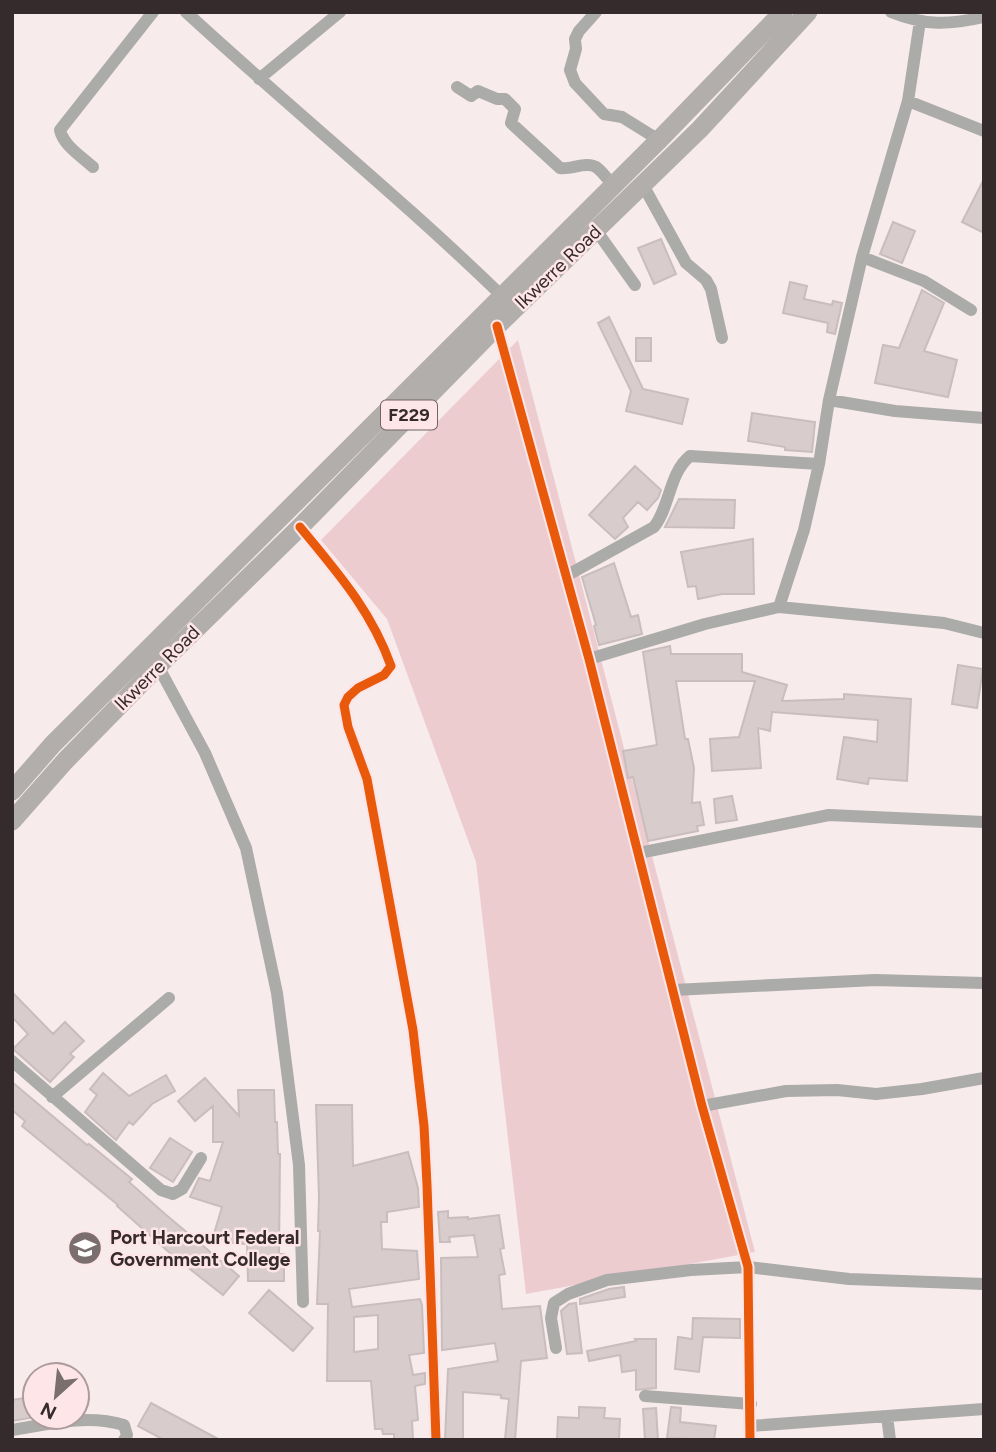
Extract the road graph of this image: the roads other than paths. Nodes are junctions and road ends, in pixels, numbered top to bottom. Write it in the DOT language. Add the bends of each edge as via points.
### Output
graph roads {
  1 [pos="153,12"];
  2 [pos="186,12"];
  3 [pos="340,12"];
  4 [pos="596,12"];
  5 [pos="783,12"];
  6 [pos="808,12"];
  7 [pos="891,12"];
  8 [pos="984,17"];
  9 [pos="920,21"];
  10 [pos="259,79"];
  11 [pos="457,87"];
  12 [pos="908,101"];
  13 [pos="984,131"];
  14 [pos="659,140"];
  15 [pos="93,167"];
  16 [pos="613,185"];
  17 [pos="643,185"];
  18 [pos="596,230"];
  19 [pos="862,257"];
  20 [pos="635,285"];
  21 [pos="502,296"];
  22 [pos="971,310"];
  23 [pos="496,326"];
  24 [pos="722,338"];
  25 [pos="829,400"];
  26 [pos="984,418"];
  27 [pos="819,464"];
  28 [pos="300,527"];
  29 [pos="566,576"];
  30 [pos="779,607"];
  31 [pos="984,633"];
  32 [pos="589,659"];
  33 [pos="158,666"];
  34 [pos="12,791"];
  35 [pos="12,821"];
  36 [pos="984,822"];
  37 [pos="639,853"];
  38 [pos="984,983"];
  39 [pos="674,990"];
  40 [pos="169,998"];
  41 [pos="12,1061"];
  42 [pos="984,1078"];
  43 [pos="52,1097"];
  44 [pos="702,1107"];
  45 [pos="201,1158"];
  46 [pos="748,1267"];
  47 [pos="984,1284"];
  48 [pos="303,1302"];
  49 [pos="556,1348"];
  50 [pos="645,1396"];
  51 [pos="751,1404"];
  52 [pos="984,1409"];
  53 [pos="887,1416"];
  54 [pos="12,1430"];
  55 [pos="750,1433"];
  56 [pos="124,1440"];
  57 [pos="436,1440"];
  58 [pos="890,1440"];
  1 -- 15 [label="street" via="60,130 66,143"];
  2 -- 10 [label="street"];
  3 -- 10 [label="street"];
  4 -- 14 [label="street" via="575,40 570,70 575,83 604,114 622,117"];
  5 -- 14 [label="main road, Ikwerre Road / F229"];
  6 -- 17 [label="main road, Ikwerre Road / F229"];
  7 -- 9 [label="street"];
  8 -- 9 [label="street" via="951,24"];
  9 -- 12 [label="street"];
  10 -- 21 [label="street"];
  11 -- 16 [label="street" via="471,96 478,92 505,99 515,109 511,123 560,168 591,165"];
  12 -- 13 [label="street"];
  12 -- 19 [label="street"];
  14 -- 16 [label="main road, Ikwerre Road / F229"];
  16 -- 21 [label="main road, Ikwerre Road / F229"];
  17 -- 18 [label="main road, Ikwerre Road / F229"];
  17 -- 24 [label="street" via="687,263 711,289"];
  18 -- 20 [label="street"];
  18 -- 23 [label="main road, Ikwerre Road / F229"];
  19 -- 22 [label="street" via="924,281"];
  19 -- 25 [label="street"];
  21 -- 34 [label="main road, Ikwerre Road / F229"];
  23 -- 28 [label="main road, Ikwerre Road / F229"];
  23 -- 29 [label="street"];
  25 -- 26 [label="street"];
  25 -- 27 [label="street"];
  27 -- 29 [label="street" via="690,456 654,527"];
  27 -- 30 [label="street"];
  28 -- 33 [label="main road, Ikwerre Road / F229"];
  28 -- 57 [label="street" via="357,596 391,666 384,675 358,688 344,705 367,779 413,1030 428,1185"];
  29 -- 32 [label="street"];
  30 -- 31 [label="street" via="944,624"];
  30 -- 32 [label="street"];
  32 -- 37 [label="street"];
  33 -- 35 [label="main road, Ikwerre Road / F229"];
  33 -- 48 [label="street" via="205,753 246,848 277,993 299,1165"];
  36 -- 37 [label="street" via="829,815"];
  37 -- 39 [label="street"];
  38 -- 39 [label="street" via="875,980"];
  39 -- 44 [label="street"];
  40 -- 43 [label="street"];
  41 -- 43 [label="street"];
  42 -- 44 [label="street" via="876,1094 786,1091"];
  43 -- 45 [label="street" via="162,1191 173,1194 182,1189"];
  44 -- 46 [label="street"];
  46 -- 47 [label="street" via="849,1279"];
  46 -- 49 [label="street" via="607,1280 568,1294 554,1303 551,1318"];
  46 -- 51 [label="street"];
  50 -- 51 [label="street"];
  51 -- 55 [label="street"];
  52 -- 53 [label="street"];
  53 -- 55 [label="street"];
  53 -- 58 [label="street"];
  54 -- 56 [label="street" via="105,1420 124,1425"];
}
